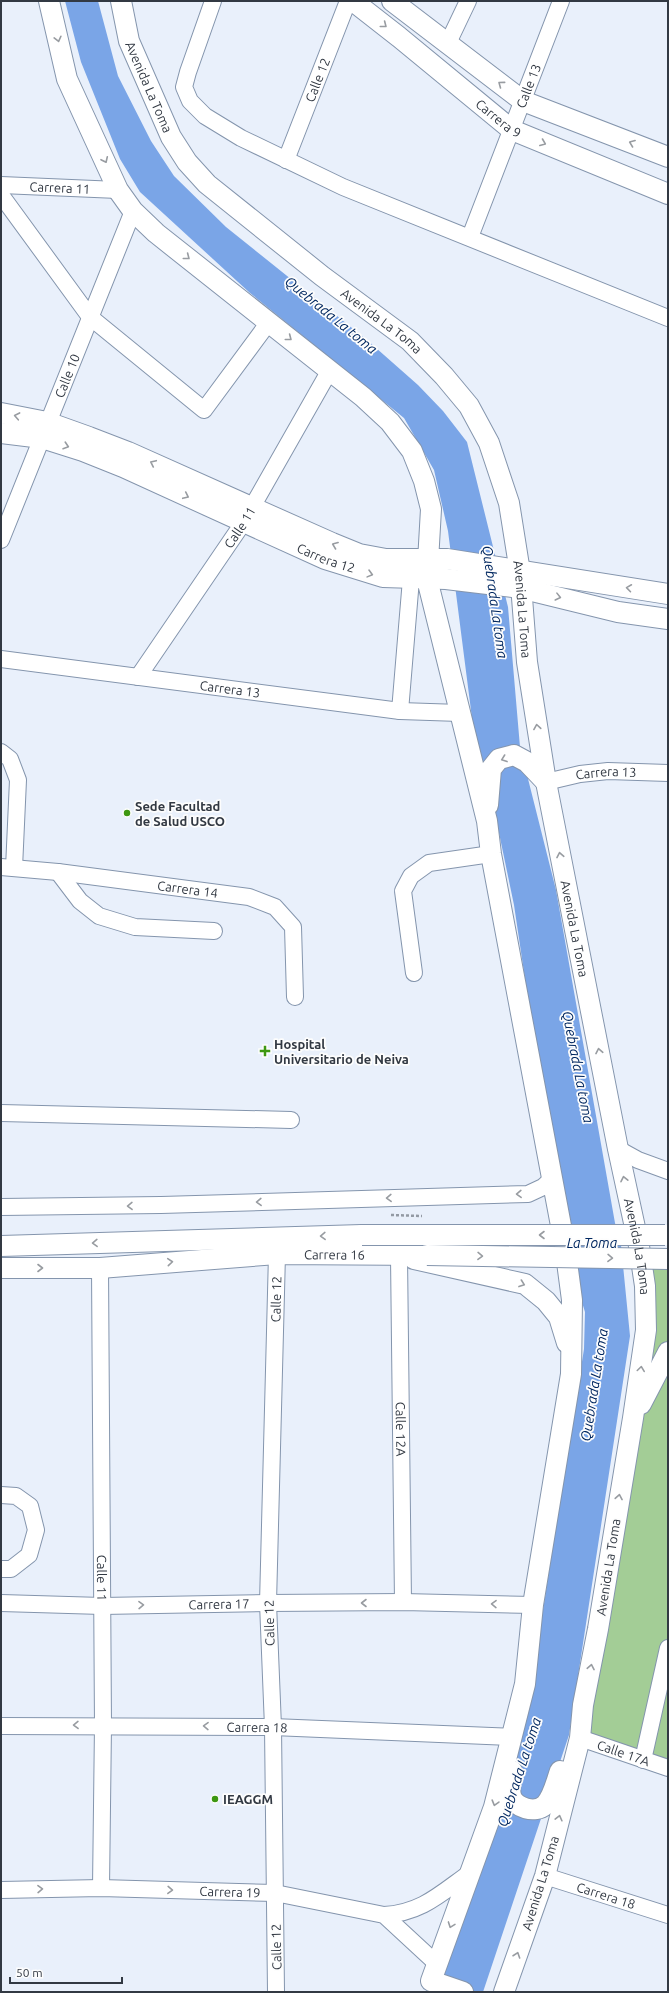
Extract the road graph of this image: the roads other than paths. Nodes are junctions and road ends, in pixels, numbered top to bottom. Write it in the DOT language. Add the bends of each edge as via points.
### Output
graph roads {
  1 [pos="49,1"];
  2 [pos="121,1"];
  3 [pos="213,1"];
  4 [pos="348,1"];
  5 [pos="353,1"];
  6 [pos="392,1"];
  7 [pos="468,1"];
  8 [pos="561,1"];
  9 [pos="448,43"];
  10 [pos="523,101"];
  11 [pos="512,130"];
  12 [pos="668,157"];
  13 [pos="286,160"];
  14 [pos="1,185"];
  15 [pos="118,190"];
  16 [pos="668,194"];
  17 [pos="1,195"];
  18 [pos="133,211"];
  19 [pos="470,237"];
  20 [pos="90,317"];
  21 [pos="668,318"];
  22 [pos="269,322"];
  23 [pos="330,370"];
  24 [pos="1,413"];
  25 [pos="45,430"];
  26 [pos="1,433"];
  27 [pos="248,516"];
  28 [pos="1,540"];
  29 [pos="437,559"];
  30 [pos="428,579"];
  31 [pos="516,580"];
  32 [pos="668,594"];
  33 [pos="668,619"];
  34 [pos="1,659"];
  35 [pos="138,677"];
  36 [pos="400,711"];
  37 [pos="460,713"];
  38 [pos="1,752"];
  39 [pos="668,773"];
  40 [pos="546,782"];
  41 [pos="487,821"];
  42 [pos="491,854"];
  43 [pos="7,868"];
  44 [pos="58,872"];
  45 [pos="214,931"];
  46 [pos="414,973"];
  47 [pos="295,997"];
  48 [pos="1,1113"];
  49 [pos="291,1120"];
  50 [pos="618,1149"];
  51 [pos="668,1171"];
  52 [pos="553,1178"];
  53 [pos="1,1207"];
  54 [pos="668,1235"];
  55 [pos="1,1246"];
  56 [pos="277,1254"];
  57 [pos="401,1256"];
  58 [pos="668,1259"];
  59 [pos="1,1268"];
  60 [pos="100,1268"];
  61 [pos="668,1352"];
  62 [pos="571,1374"];
  63 [pos="634,1418"];
  64 [pos="1,1495"];
  65 [pos="1,1569"];
  66 [pos="403,1602"];
  67 [pos="1,1603"];
  68 [pos="268,1603"];
  69 [pos="533,1605"];
  70 [pos="102,1606"];
  71 [pos="668,1648"];
  72 [pos="525,1684"];
  73 [pos="583,1705"];
  74 [pos="103,1725"];
  75 [pos="1,1726"];
  76 [pos="273,1727"];
  77 [pos="513,1737"];
  78 [pos="580,1738"];
  79 [pos="642,1760"];
  80 [pos="668,1768"];
  81 [pos="471,1872"];
  82 [pos="545,1876"];
  83 [pos="101,1888"];
  84 [pos="1,1890"];
  85 [pos="275,1893"];
  86 [pos="384,1915"];
  87 [pos="668,1916"];
  88 [pos="434,1980"];
  89 [pos="276,1992"];
  90 [pos="463,1992"];
  91 [pos="504,1992"];
  1 -- 15 [label="main road, one-way" via="68,79"];
  2 -- 31 [label="main road, Avenida La Toma" via="128,41 171,137 187,162 207,184 322,276 410,341 469,406 490,443 504,484"];
  3 -- 13 [label="street" via="184,87 190,101 204,116"];
  4 -- 13 [label="street, Calle 12"];
  5 -- 11 [label="main road, Carrera 9, one-way"];
  6 -- 9 [label="main road"];
  7 -- 9 [label="street"];
  8 -- 10 [label="street, Calle 13"];
  10 -- 9 [label="main road, one-way"];
  10 -- 11 [label="street, Calle 13"];
  12 -- 10 [label="main road, one-way"];
  11 -- 16 [label="main road, Carrera 9, one-way"];
  11 -- 19 [label="street, Calle 13"];
  13 -- 19 [label="street" via="343,187"];
  14 -- 15 [label="street, Carrera 11"];
  15 -- 18 [label="main road"];
  17 -- 20 [label="street"];
  18 -- 20 [label="street, Calle 10"];
  18 -- 22 [label="main road, one-way" via="156,233"];
  19 -- 21 [label="street"];
  20 -- 22 [label="street" via="204,410"];
  20 -- 25 [label="street, Calle 10"];
  22 -- 23 [label="main road, one-way"];
  23 -- 27 [label="street, Calle 11"];
  23 -- 29 [label="main road" via="390,422 412,451 424,481 431,509 431,534"];
  25 -- 24 [label="main road, Carrera 12, one-way"];
  25 -- 26 [label="main road, Carrera 12"];
  25 -- 27 [label="main road, Carrera 12" via="123,467"];
  25 -- 28 [label="street, Calle 10"];
  29 -- 27 [label="main road, Carrera 12, one-way" via="386,558 359,554"];
  27 -- 30 [label="main road, Carrera 12, one-way" via="325,559 383,577"];
  27 -- 35 [label="street, Calle 11"];
  29 -- 30 [label="main road"];
  29 -- 31 [label="main road, Carrera 12"];
  30 -- 31 [label="main road, Carrera 12"];
  30 -- 36 [label="street"];
  30 -- 37 [label="main road"];
  32 -- 31 [label="main road, Carrera 12, one-way"];
  31 -- 33 [label="main road, Carrera 12, one-way" via="618,612"];
  40 -- 31 [label="main road, Avenida La Toma, one-way"];
  34 -- 35 [label="street, Carrera 13"];
  35 -- 36 [label="street, Carrera 13"];
  36 -- 37 [label="street, Carrera 13"];
  37 -- 41 [label="main road"];
  38 -- 43 [label="street" via="10,759 18,780"];
  39 -- 40 [label="street, Carrera 13" via="608,771"];
  40 -- 41 [label="main road, one-way" via="521,758 514,755 499,759 491,770"];
  50 -- 40 [label="main road, Avenida La Toma, one-way"];
  41 -- 42 [label="main road"];
  42 -- 46 [label="street" via="429,863 411,876 403,891"];
  42 -- 52 [label="main road"];
  43 -- 44 [label="street, Carrera 14"];
  44 -- 45 [label="street" via="80,901 99,916 135,927"];
  44 -- 47 [label="street, Carrera 14" via="249,897 275,907 293,927"];
  48 -- 49 [label="street"];
  50 -- 51 [label="street" via="638,1160"];
  63 -- 50 [label="main road, Avenida La Toma, one-way" via="646,1330 645,1286"];
  52 -- 53 [label="street, one-way" via="543,1187 528,1194"];
  52 -- 62 [label="main road" via="572,1300"];
  54 -- 55 [label="main road, Carrera 16, one-way, bridge" via="362,1235"];
  56 -- 57 [label="main road, Carrera 16"];
  60 -- 56 [label="main road, Carrera 16, one-way"];
  56 -- 68 [label="street, Calle 12"];
  57 -- 58 [label="main road, Carrera 16, one-way, bridge"];
  57 -- 62 [label="main road, one-way" via="525,1284 546,1301 559,1318 566,1339"];
  57 -- 66 [label="street, Calle 12A"];
  59 -- 60 [label="main road, Carrera 16, one-way"];
  60 -- 70 [label="street, Calle 11"];
  61 -- 63 [label="main road"];
  62 -- 69 [label="main road"];
  73 -- 63 [label="main road, Avenida La Toma, one-way"];
  64 -- 65 [label="street" via="16,1496 30,1506 36,1530 29,1555 11,1569"];
  66 -- 68 [label="street, Carrera 17, one-way"];
  69 -- 66 [label="street, Carrera 17, one-way"];
  67 -- 70 [label="street, Carrera 17"];
  70 -- 68 [label="street, Carrera 17, one-way"];
  68 -- 76 [label="street, Calle 12"];
  69 -- 72 [label="main road"];
  70 -- 74 [label="street, Calle 11"];
  71 -- 79 [label="street"];
  72 -- 73 [label="main road" via="510,1788 511,1797 523,1807 538,1810 548,1802"];
  72 -- 77 [label="main road"];
  73 -- 78 [label="main road, Avenida La Toma"];
  74 -- 75 [label="street, Carrera 18, one-way"];
  76 -- 74 [label="street, Carrera 18, one-way"];
  74 -- 83 [label="street, Calle 11"];
  76 -- 77 [label="street, Carrera 18"];
  76 -- 85 [label="street, Calle 12"];
  77 -- 81 [label="main road, one-way" via="494,1807"];
  78 -- 79 [label="street, Calle 17A"];
  82 -- 78 [label="main road, Avenida La Toma, one-way"];
  79 -- 80 [label="street, Calle 17A"];
  81 -- 86 [label="street" via="432,1901 411,1911"];
  81 -- 88 [label="main road, one-way"];
  82 -- 87 [label="street, Carrera 18"];
  91 -- 82 [label="main road, Avenida La Toma, one-way"];
  84 -- 83 [label="street, Carrera 19, one-way"];
  83 -- 85 [label="street, Carrera 19, one-way"];
  85 -- 86 [label="street, Carrera 19"];
  85 -- 89 [label="street, Calle 12"];
  86 -- 88 [label="street"];
  88 -- 90 [label="main road"];
}
